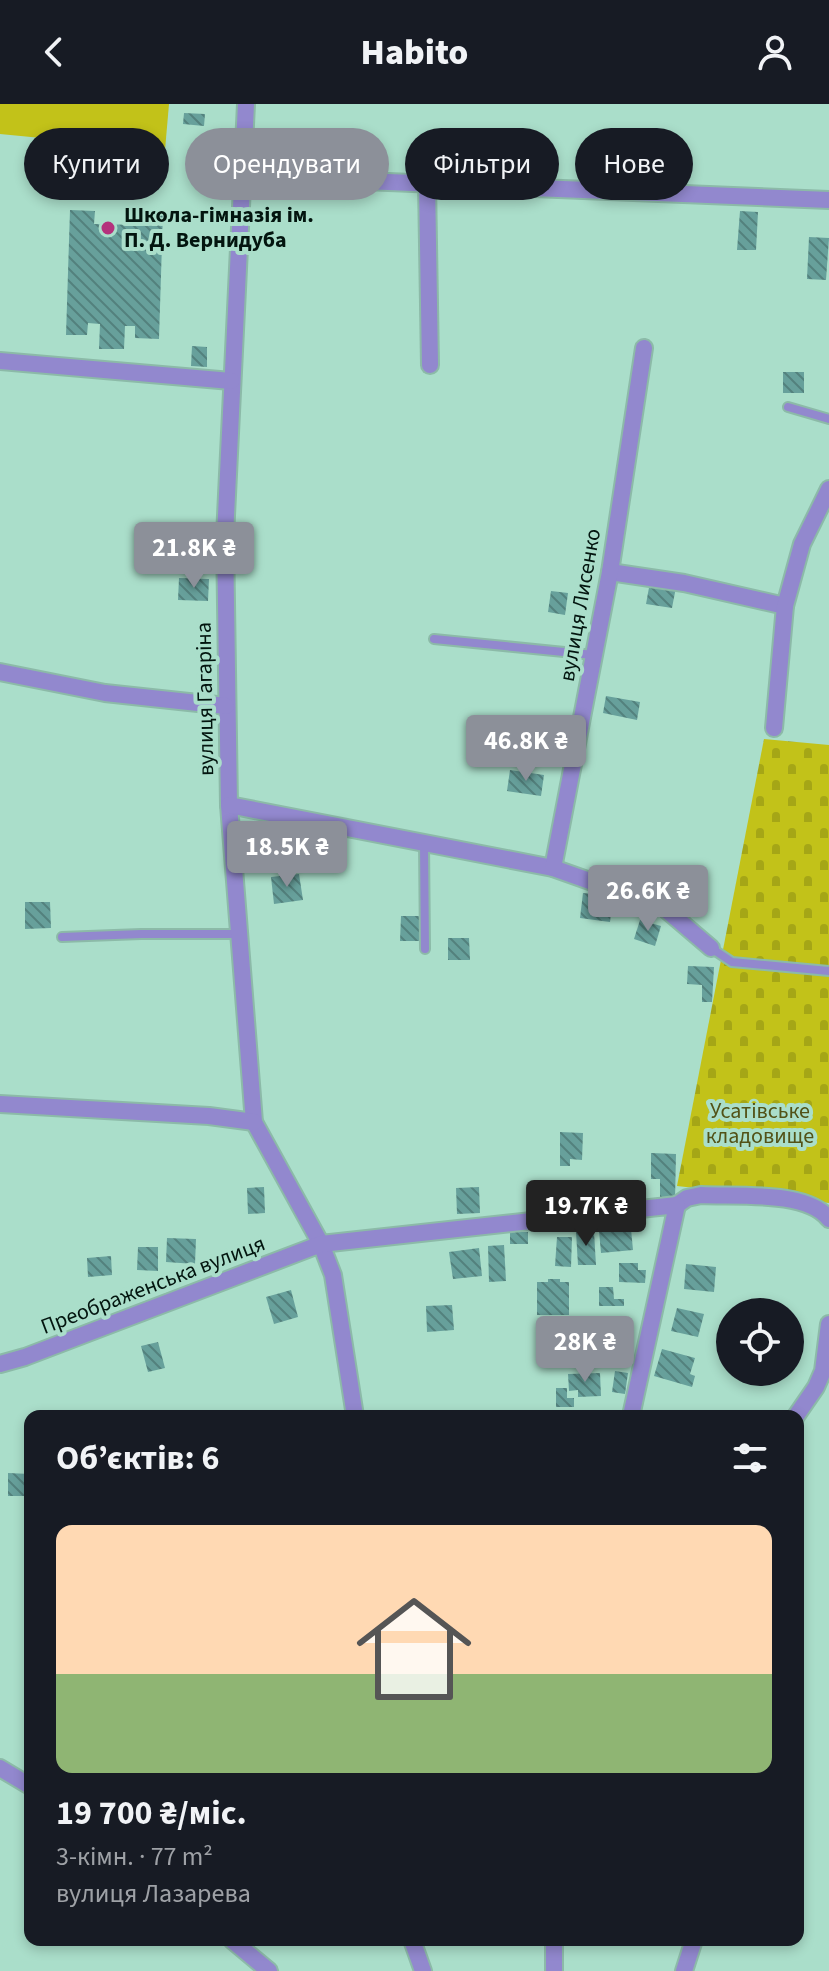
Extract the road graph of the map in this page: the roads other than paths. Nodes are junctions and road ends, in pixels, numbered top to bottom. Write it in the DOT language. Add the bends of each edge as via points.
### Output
graph roads {
  1 [pos="246,104"];
  2 [pos="245,128"];
  3 [pos="559,189"];
  4 [pos="241,200"];
  5 [pos="427,200"];
  6 [pos="829,200"];
  7 [pos="644,348"];
  8 [pos="0,361"];
  9 [pos="430,365"];
  10 [pos="231,381"];
  11 [pos="788,407"];
  12 [pos="829,419"];
  13 [pos="829,489"];
  14 [pos="610,572"];
  15 [pos="785,606"];
  16 [pos="434,639"];
  17 [pos="594,655"];
  18 [pos="0,672"];
  19 [pos="226,706"];
  20 [pos="774,728"];
  21 [pos="229,805"];
  22 [pos="424,842"];
  23 [pos="553,868"];
  24 [pos="239,934"];
  25 [pos="62,937"];
  26 [pos="711,948"];
  27 [pos="425,949"];
  28 [pos="829,971"];
  29 [pos="0,1104"];
  30 [pos="254,1122"];
  31 [pos="677,1205"];
  32 [pos="829,1219"];
  33 [pos="321,1244"];
  34 [pos="829,1324"];
  35 [pos="0,1364"];
  36 [pos="354,1410"];
  37 [pos="632,1410"];
  38 [pos="800,1410"];
  39 [pos="0,1768"];
  40 [pos="24,1782"];
  41 [pos="239,1946"];
  42 [pos="414,1946"];
  43 [pos="554,1946"];
  44 [pos="692,1946"];
  45 [pos="269,1971"];
  46 [pos="423,1971"];
  47 [pos="554,1971"];
  48 [pos="684,1971"];
  1 -- 2 [label="street, вулиця Гагаріна"];
  3 -- 6 [label="street"];
  4 -- 10 [label="street, вулиця Гагаріна"];
  5 -- 9 [label="street"];
  7 -- 14 [label="street, вулиця Лисенко"];
  8 -- 10 [label="street"];
  10 -- 19 [label="street, вулиця Гагаріна"];
  11 -- 12 [label="lane"];
  13 -- 15 [label="street" via="802,544"];
  14 -- 15 [label="street"];
  14 -- 17 [label="street, вулиця Лисенко"];
  15 -- 20 [label="street"];
  16 -- 17 [label="lane"];
  17 -- 23 [label="street, вулиця Лисенко"];
  18 -- 19 [label="street" via="105,693"];
  19 -- 21 [label="street, вулиця Гагаріна"];
  21 -- 22 [label="street"];
  21 -- 24 [label="street, вулиця Гагаріна"];
  22 -- 23 [label="street"];
  22 -- 27 [label="lane"];
  23 -- 26 [label="street" via="663,907"];
  24 -- 25 [label="lane"];
  24 -- 30 [label="street, вулиця Гагаріна"];
  26 -- 28 [label="lane" via="732,962"];
  29 -- 30 [label="street"];
  30 -- 33 [label="street, вулиця Гагаріна"];
  31 -- 32 [label="street, Преображенська вулиця" via="701,1195 798,1200 820,1208"];
  31 -- 33 [label="street, Преображенська вулиця"];
  31 -- 37 [label="street"];
  33 -- 35 [label="street, Преображенська вулиця"];
  33 -- 36 [label="street, вулиця Гагаріна" via="333,1275"];
  34 -- 38 [label="street" via="823,1371"];
  39 -- 40 [label="street"];
  41 -- 45 [label="street"];
  42 -- 46 [label="street"];
  43 -- 47 [label="street"];
  44 -- 48 [label="street"];
}
